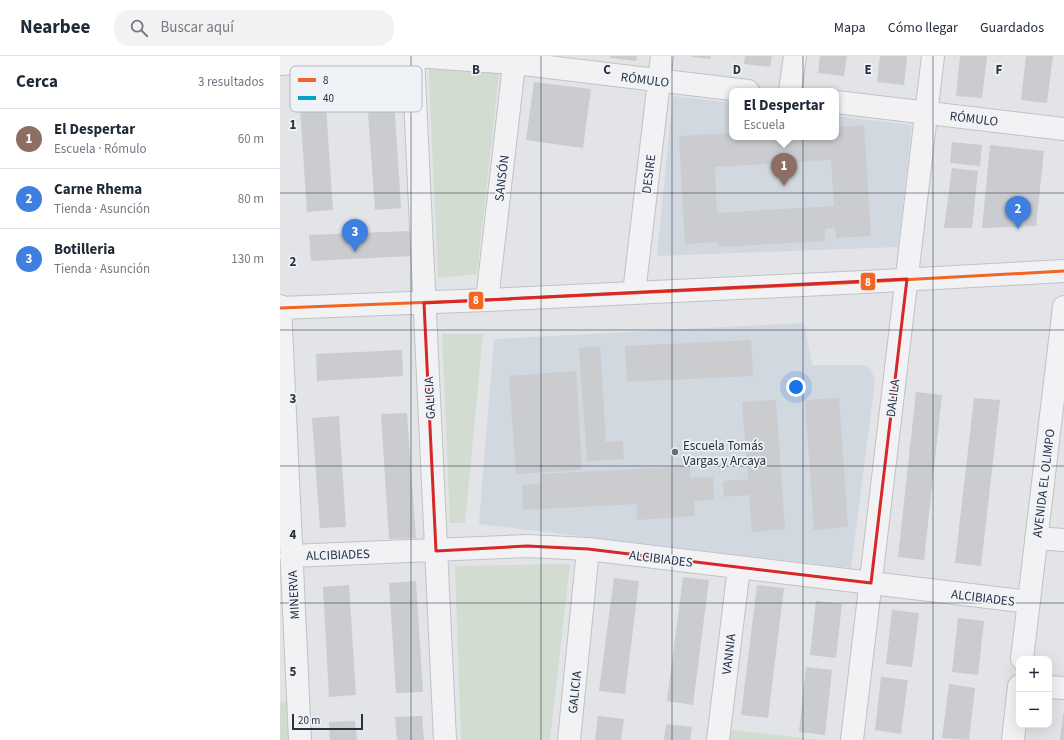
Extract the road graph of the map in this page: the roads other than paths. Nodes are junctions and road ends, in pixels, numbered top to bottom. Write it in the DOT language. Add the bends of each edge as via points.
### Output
graph roads {
  1 [pos="413,56"];
  2 [pos="662,56"];
  3 [pos="795,56"];
  4 [pos="933,56"];
  5 [pos="515,60"];
  6 [pos="280,64"];
  7 [pos="413,66"];
  8 [pos="659,80"];
  9 [pos="790,88"];
  10 [pos="729,89"];
  11 [pos="839,102"];
  12 [pos="416,112"];
  13 [pos="926,113"];
  14 [pos="1064,129"];
  15 [pos="1064,271"];
  16 [pos="907,279"];
  17 [pos="634,293"];
  18 [pos="487,300"];
  19 [pos="424,302"];
  20 [pos="1064,307"];
  21 [pos="280,308"];
  22 [pos="1058,405"];
  23 [pos="1036,538"];
  24 [pos="1064,540"];
  25 [pos="588,549"];
  26 [pos="436,551"];
  27 [pos="291,556"];
  28 [pos="739,567"];
  29 [pos="871,583"];
  30 [pos="1029,602"];
  31 [pos="1022,656"];
  32 [pos="1052,688"];
  33 [pos="1064,688"];
  34 [pos="1018,692"];
  35 [pos="289,693"];
  36 [pos="300,740"];
  37 [pos="444,740"];
  38 [pos="569,740"];
  39 [pos="718,740"];
  40 [pos="852,740"];
  41 [pos="1013,740"];
  1 -- 5 [label="street, RÓMULO"];
  1 -- 6 [label="street, RÓMULO"];
  1 -- 7 [label="street, GALICIA"];
  2 -- 8 [label="street, DESIRE"];
  3 -- 9 [label="street"];
  4 -- 13 [label="street, DALILA"];
  5 -- 8 [label="street, RÓMULO"];
  5 -- 18 [label="street, SANSÓN"];
  8 -- 10 [label="street, RÓMULO"];
  8 -- 17 [label="street, DESIRE"];
  11 -- 13 [label="street, RÓMULO"];
  12 -- 19 [label="street, GALICIA"];
  13 -- 14 [label="street, RÓMULO"];
  13 -- 16 [label="street, DALILA"];
  15 -- 16 [label="street"];
  16 -- 17 [label="street"];
  16 -- 29 [label="street, DALILA"];
  17 -- 18 [label="street"];
  18 -- 19 [label="street"];
  19 -- 21 [label="street"];
  19 -- 26 [label="street, GALICIA"];
  20 -- 22 [label="street, AVENIDA EL OLIMPO"];
  21 -- 27 [label="street, MINERVA"];
  22 -- 23 [label="street, AVENIDA EL OLIMPO"];
  23 -- 24 [label="street"];
  23 -- 30 [label="street, AVENIDA EL OLIMPO"];
  25 -- 26 [label="street, ALCIBIADES" via="527,546"];
  25 -- 28 [label="street, ALCIBIADES"];
  25 -- 38 [label="street, GALICIA"];
  26 -- 27 [label="street, ALCIBIADES"];
  26 -- 37 [label="street, GALICIA"];
  27 -- 35 [label="street, MINERVA"];
  28 -- 29 [label="street, ALCIBIADES"];
  28 -- 39 [label="street, VANNIA"];
  29 -- 30 [label="street, ALCIBIADES"];
  29 -- 40 [label="street, DALILA"];
  30 -- 31 [label="street, AVENIDA EL OLIMPO"];
  32 -- 33 [label="street"];
  34 -- 41 [label="street"];
  35 -- 36 [label="street, MINERVA"];
}
